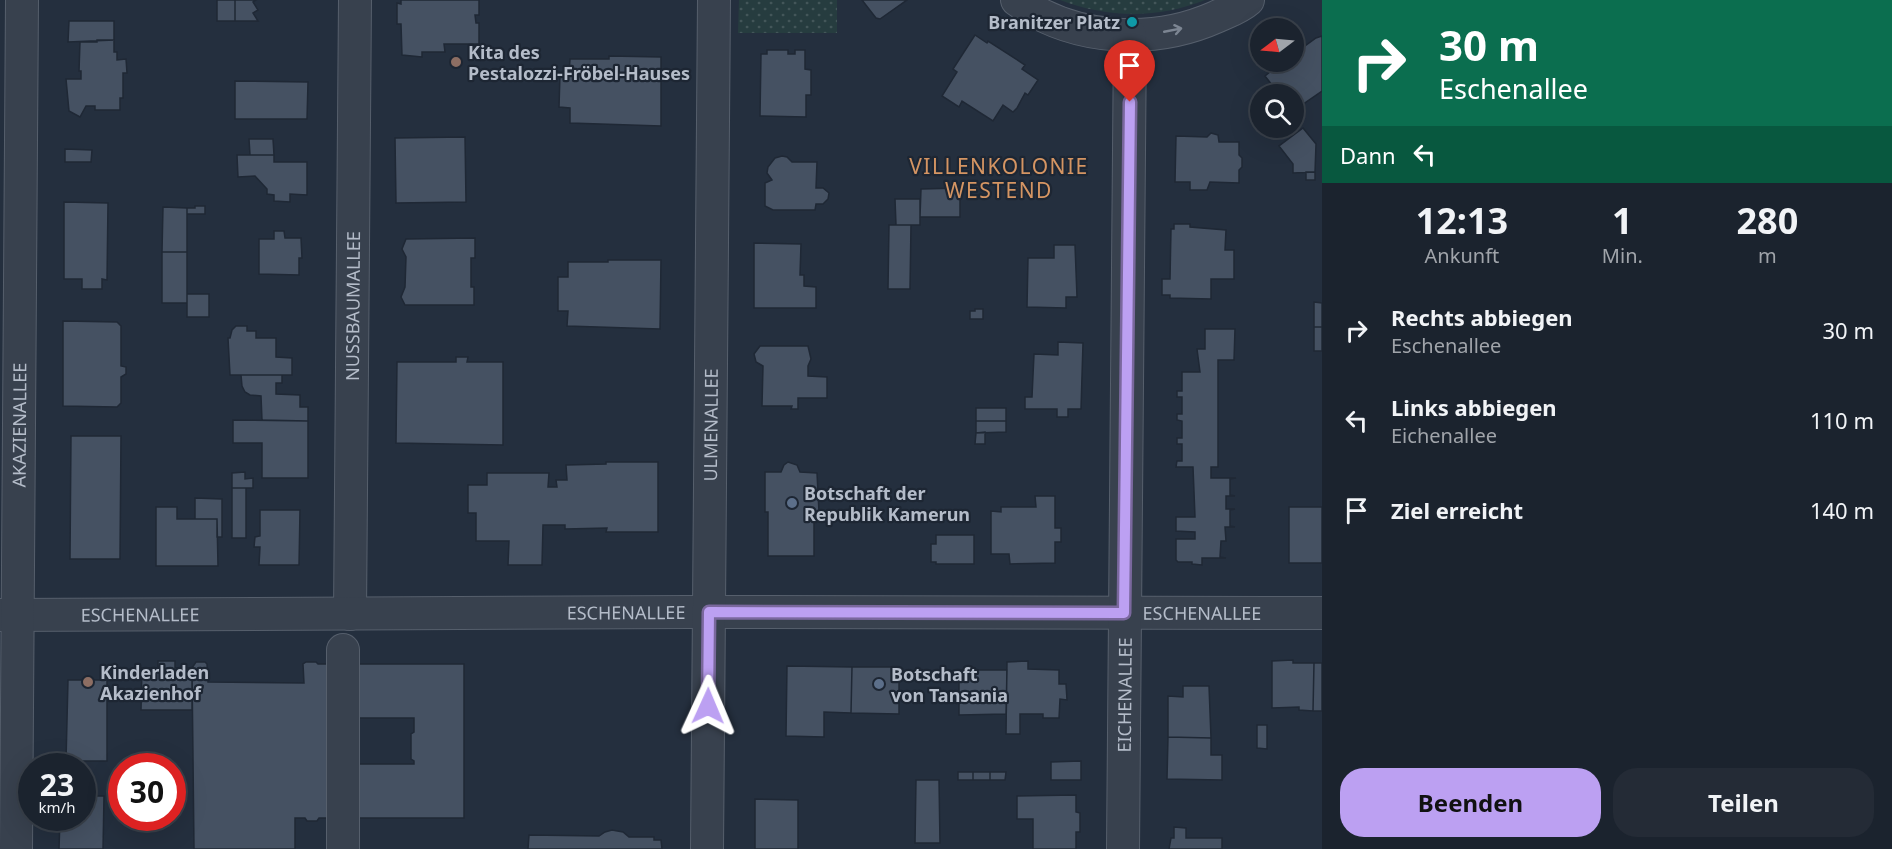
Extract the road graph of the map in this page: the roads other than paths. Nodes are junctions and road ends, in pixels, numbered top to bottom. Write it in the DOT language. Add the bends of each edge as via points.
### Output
graph roads {
  1 [pos="22,0"];
  2 [pos="355,0"];
  3 [pos="714,0"];
  4 [pos="1017,0"];
  5 [pos="1248,0"];
  6 [pos="1130,35"];
  7 [pos="709,612"];
  8 [pos="1124,613"];
  9 [pos="1322,613"];
  10 [pos="350,614"];
  11 [pos="9,615"];
  12 [pos="343,650"];
  13 [pos="16,849"];
  14 [pos="343,849"];
  15 [pos="707,849"];
  16 [pos="1123,849"];
  1 -- 11 [label="street, AKAZIENALLEE"];
  2 -- 10 [label="street, NUSSBAUMALLEE"];
  3 -- 7 [label="street, ULMENALLEE"];
  4 -- 6 [label="street" via="1077,28"];
  6 -- 5 [label="street, one-way" via="1196,26"];
  6 -- 8 [label="street, EICHENALLEE"];
  7 -- 8 [label="street, ESCHENALLEE"];
  7 -- 10 [label="street, ESCHENALLEE"];
  7 -- 15 [label="street, ULMENALLEE"];
  8 -- 9 [label="street, ESCHENALLEE"];
  8 -- 16 [label="street, EICHENALLEE"];
  10 -- 11 [label="street, ESCHENALLEE"];
  11 -- 13 [label="street, AKAZIENALLEE"];
  12 -- 14 [label="street"];
}
